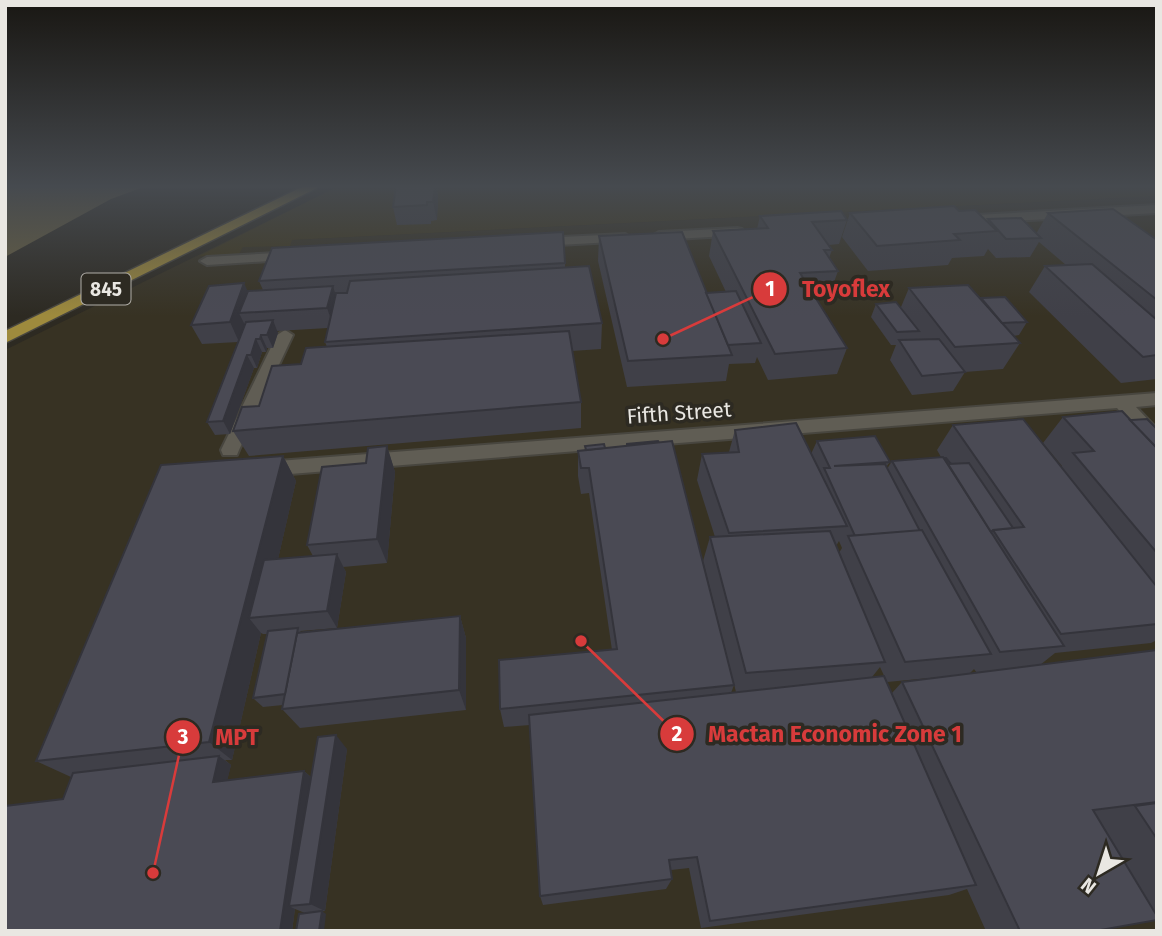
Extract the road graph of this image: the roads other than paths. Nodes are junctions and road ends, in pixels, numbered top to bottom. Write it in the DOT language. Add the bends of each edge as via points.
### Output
graph roads {
  1 [pos="228,229"];
  2 [pos="755,231"];
  3 [pos="520,243"];
  4 [pos="313,255"];
  5 [pos="207,261"];
  6 [pos="285,335"];
  7 [pos="5,338"];
  8 [pos="1157,399"];
  9 [pos="1121,402"];
  10 [pos="1157,441"];
  11 [pos="224,460"];
  12 [pos="252,470"];
  1 -- 7 [label="main road, 845"];
  2 -- 3 [label="street"];
  4 -- 5 [label="street"];
  6 -- 11 [label="street"];
  8 -- 9 [label="street, Fifth Street"];
  9 -- 10 [label="street"];
  9 -- 12 [label="street, Fifth Street"];
}
